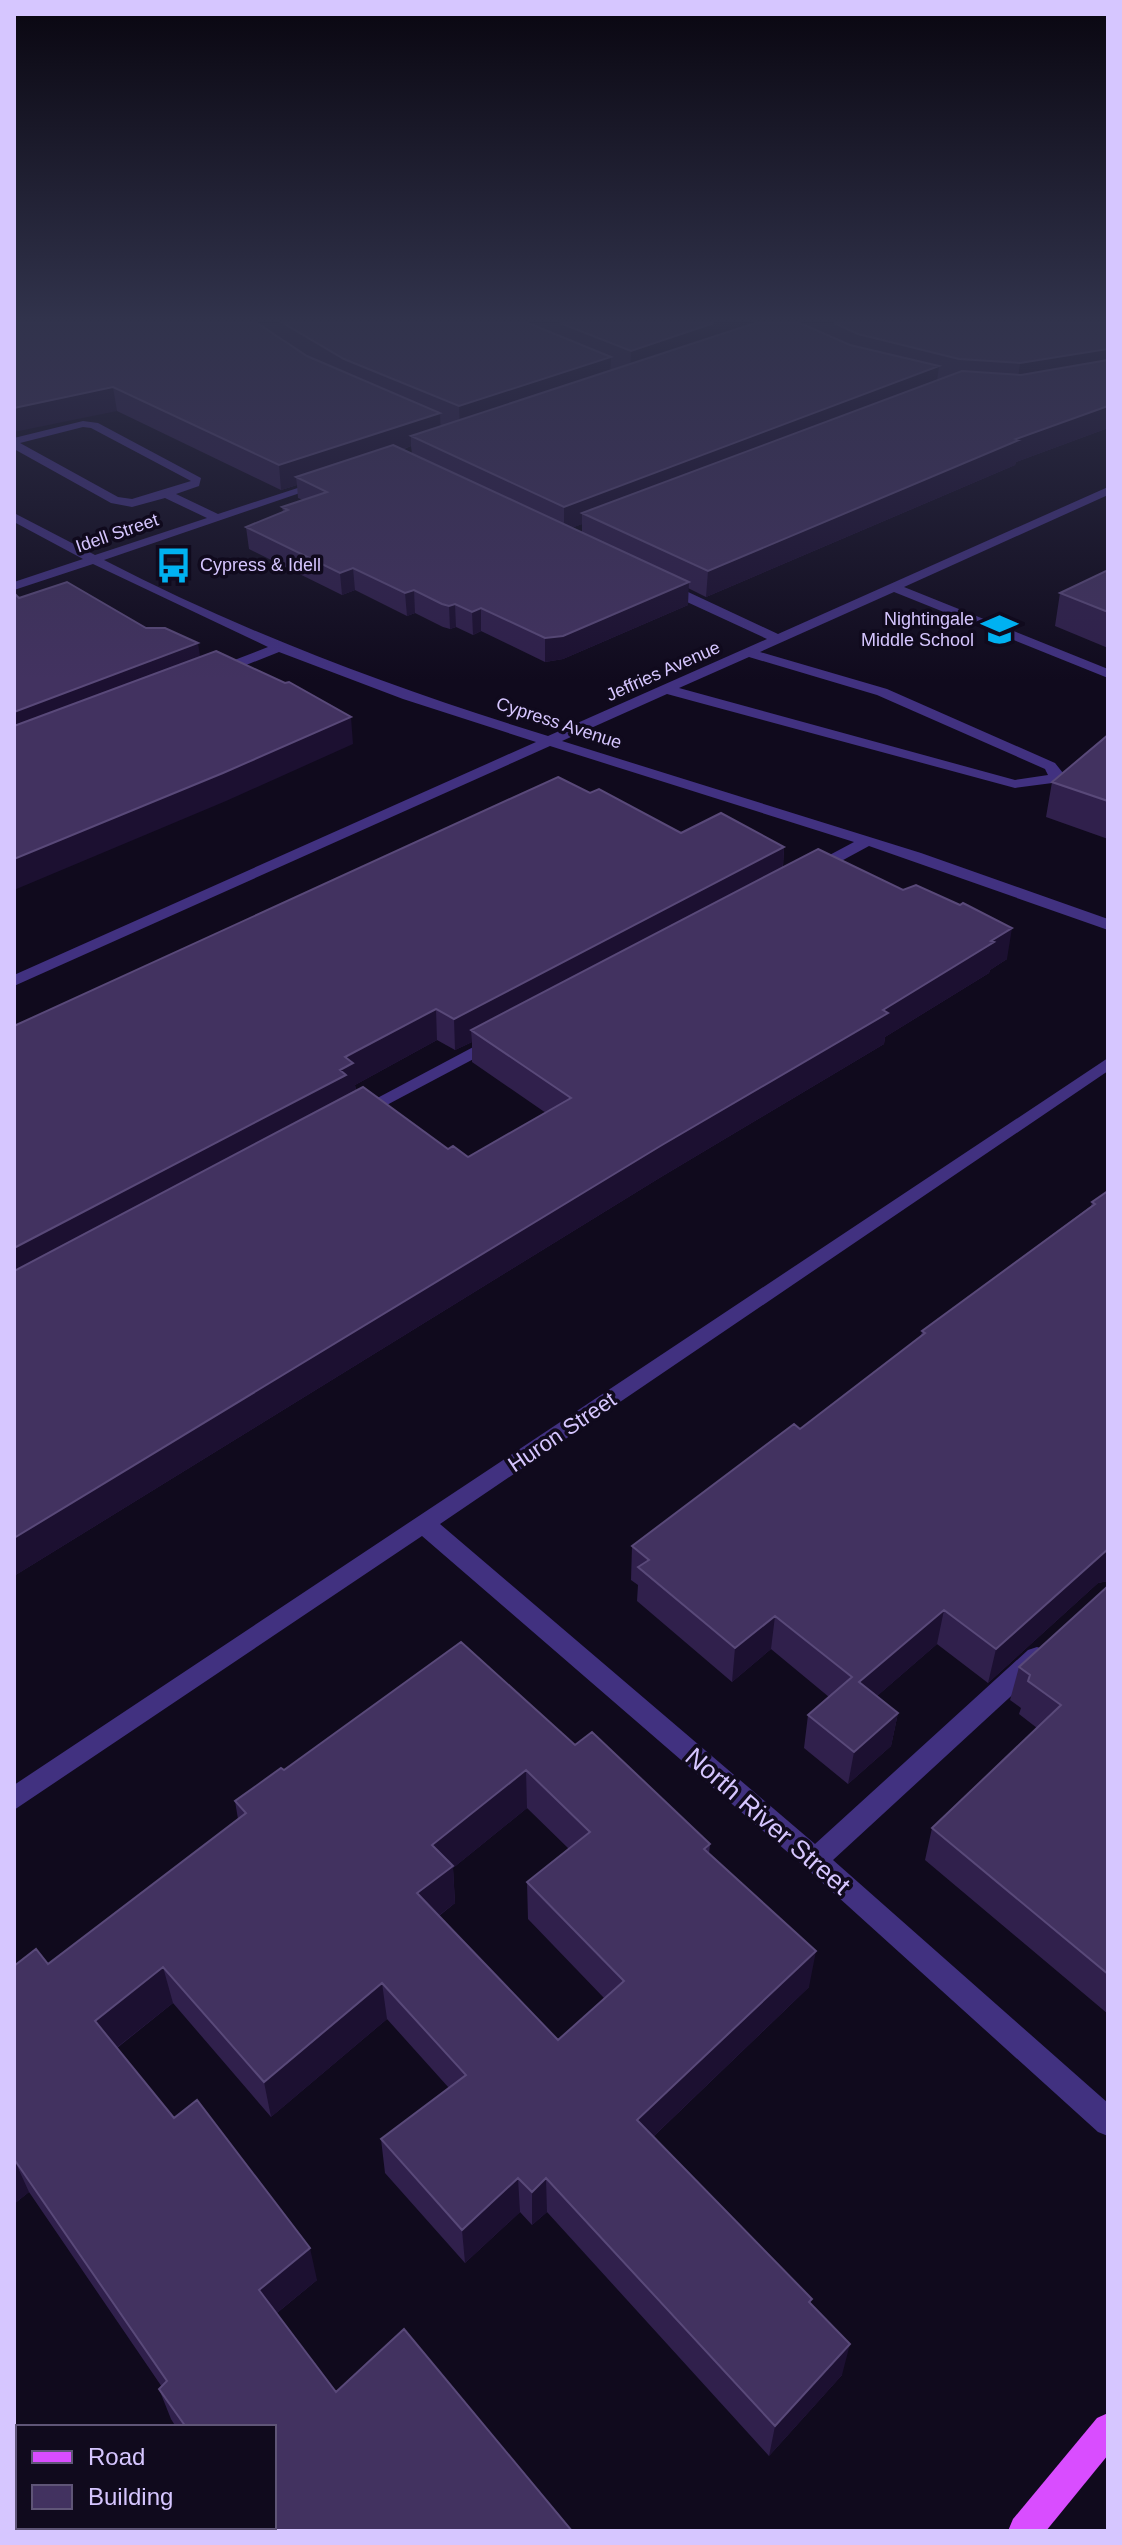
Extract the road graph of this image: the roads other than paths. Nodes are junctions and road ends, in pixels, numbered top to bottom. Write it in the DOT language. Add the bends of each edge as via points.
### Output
graph roads {
  1 [pos="15,442"];
  2 [pos="125,442"];
  3 [pos="335,479"];
  4 [pos="1108,491"];
  5 [pos="166,494"];
  6 [pos="14,517"];
  7 [pos="217,518"];
  8 [pos="92,560"];
  9 [pos="649,579"];
  10 [pos="14,586"];
  11 [pos="893,587"];
  12 [pos="778,639"];
  13 [pos="280,647"];
  14 [pos="747,652"];
  15 [pos="1108,674"];
  16 [pos="206,676"];
  17 [pos="666,689"];
  18 [pos="550,741"];
  19 [pos="867,841"];
  20 [pos="797,879"];
  21 [pos="1108,925"];
  22 [pos="14,981"];
  23 [pos="503,1035"];
  24 [pos="1108,1063"];
  25 [pos="350,1118"];
  26 [pos="425,1525"];
  27 [pos="1049,1645"];
  28 [pos="14,1799"];
  29 [pos="815,1860"];
  30 [pos="1108,2122"];
  31 [pos="1108,2429"];
  32 [pos="1025,2531"];
  1 -- 5 [label="street" via="115,500 132,503"];
  2 -- 5 [label="street" via="197,480"];
  3 -- 7 [label="street, Idell Street"];
  4 -- 11 [label="street, Jeffries Avenue"];
  5 -- 7 [label="street"];
  6 -- 8 [label="street, Cypress Avenue"];
  7 -- 8 [label="street, Idell Street"];
  8 -- 10 [label="street, Idell Street"];
  8 -- 13 [label="street, Cypress Avenue"];
  9 -- 12 [label="street"];
  11 -- 12 [label="street, Jeffries Avenue"];
  11 -- 15 [label="street"];
  12 -- 14 [label="street, Jeffries Avenue"];
  13 -- 16 [label="street"];
  13 -- 18 [label="street, Cypress Avenue" via="384,688"];
  14 -- 17 [label="street, Jeffries Avenue"];
  14 -- 17 [label="street" via="882,692 1050,766 1055,779 1015,784"];
  17 -- 18 [label="street, Jeffries Avenue"];
  18 -- 19 [label="street, Cypress Avenue"];
  18 -- 22 [label="street, Jeffries Avenue"];
  19 -- 20 [label="street"];
  19 -- 21 [label="street, Cypress Avenue"];
  23 -- 25 [label="street"];
  24 -- 26 [label="street, Huron Street"];
  26 -- 28 [label="street, Huron Street"];
  26 -- 29 [label="street, North River Street"];
  27 -- 29 [label="street"];
  29 -- 30 [label="street, North River Street"];
  31 -- 32 [label="main road"];
}
